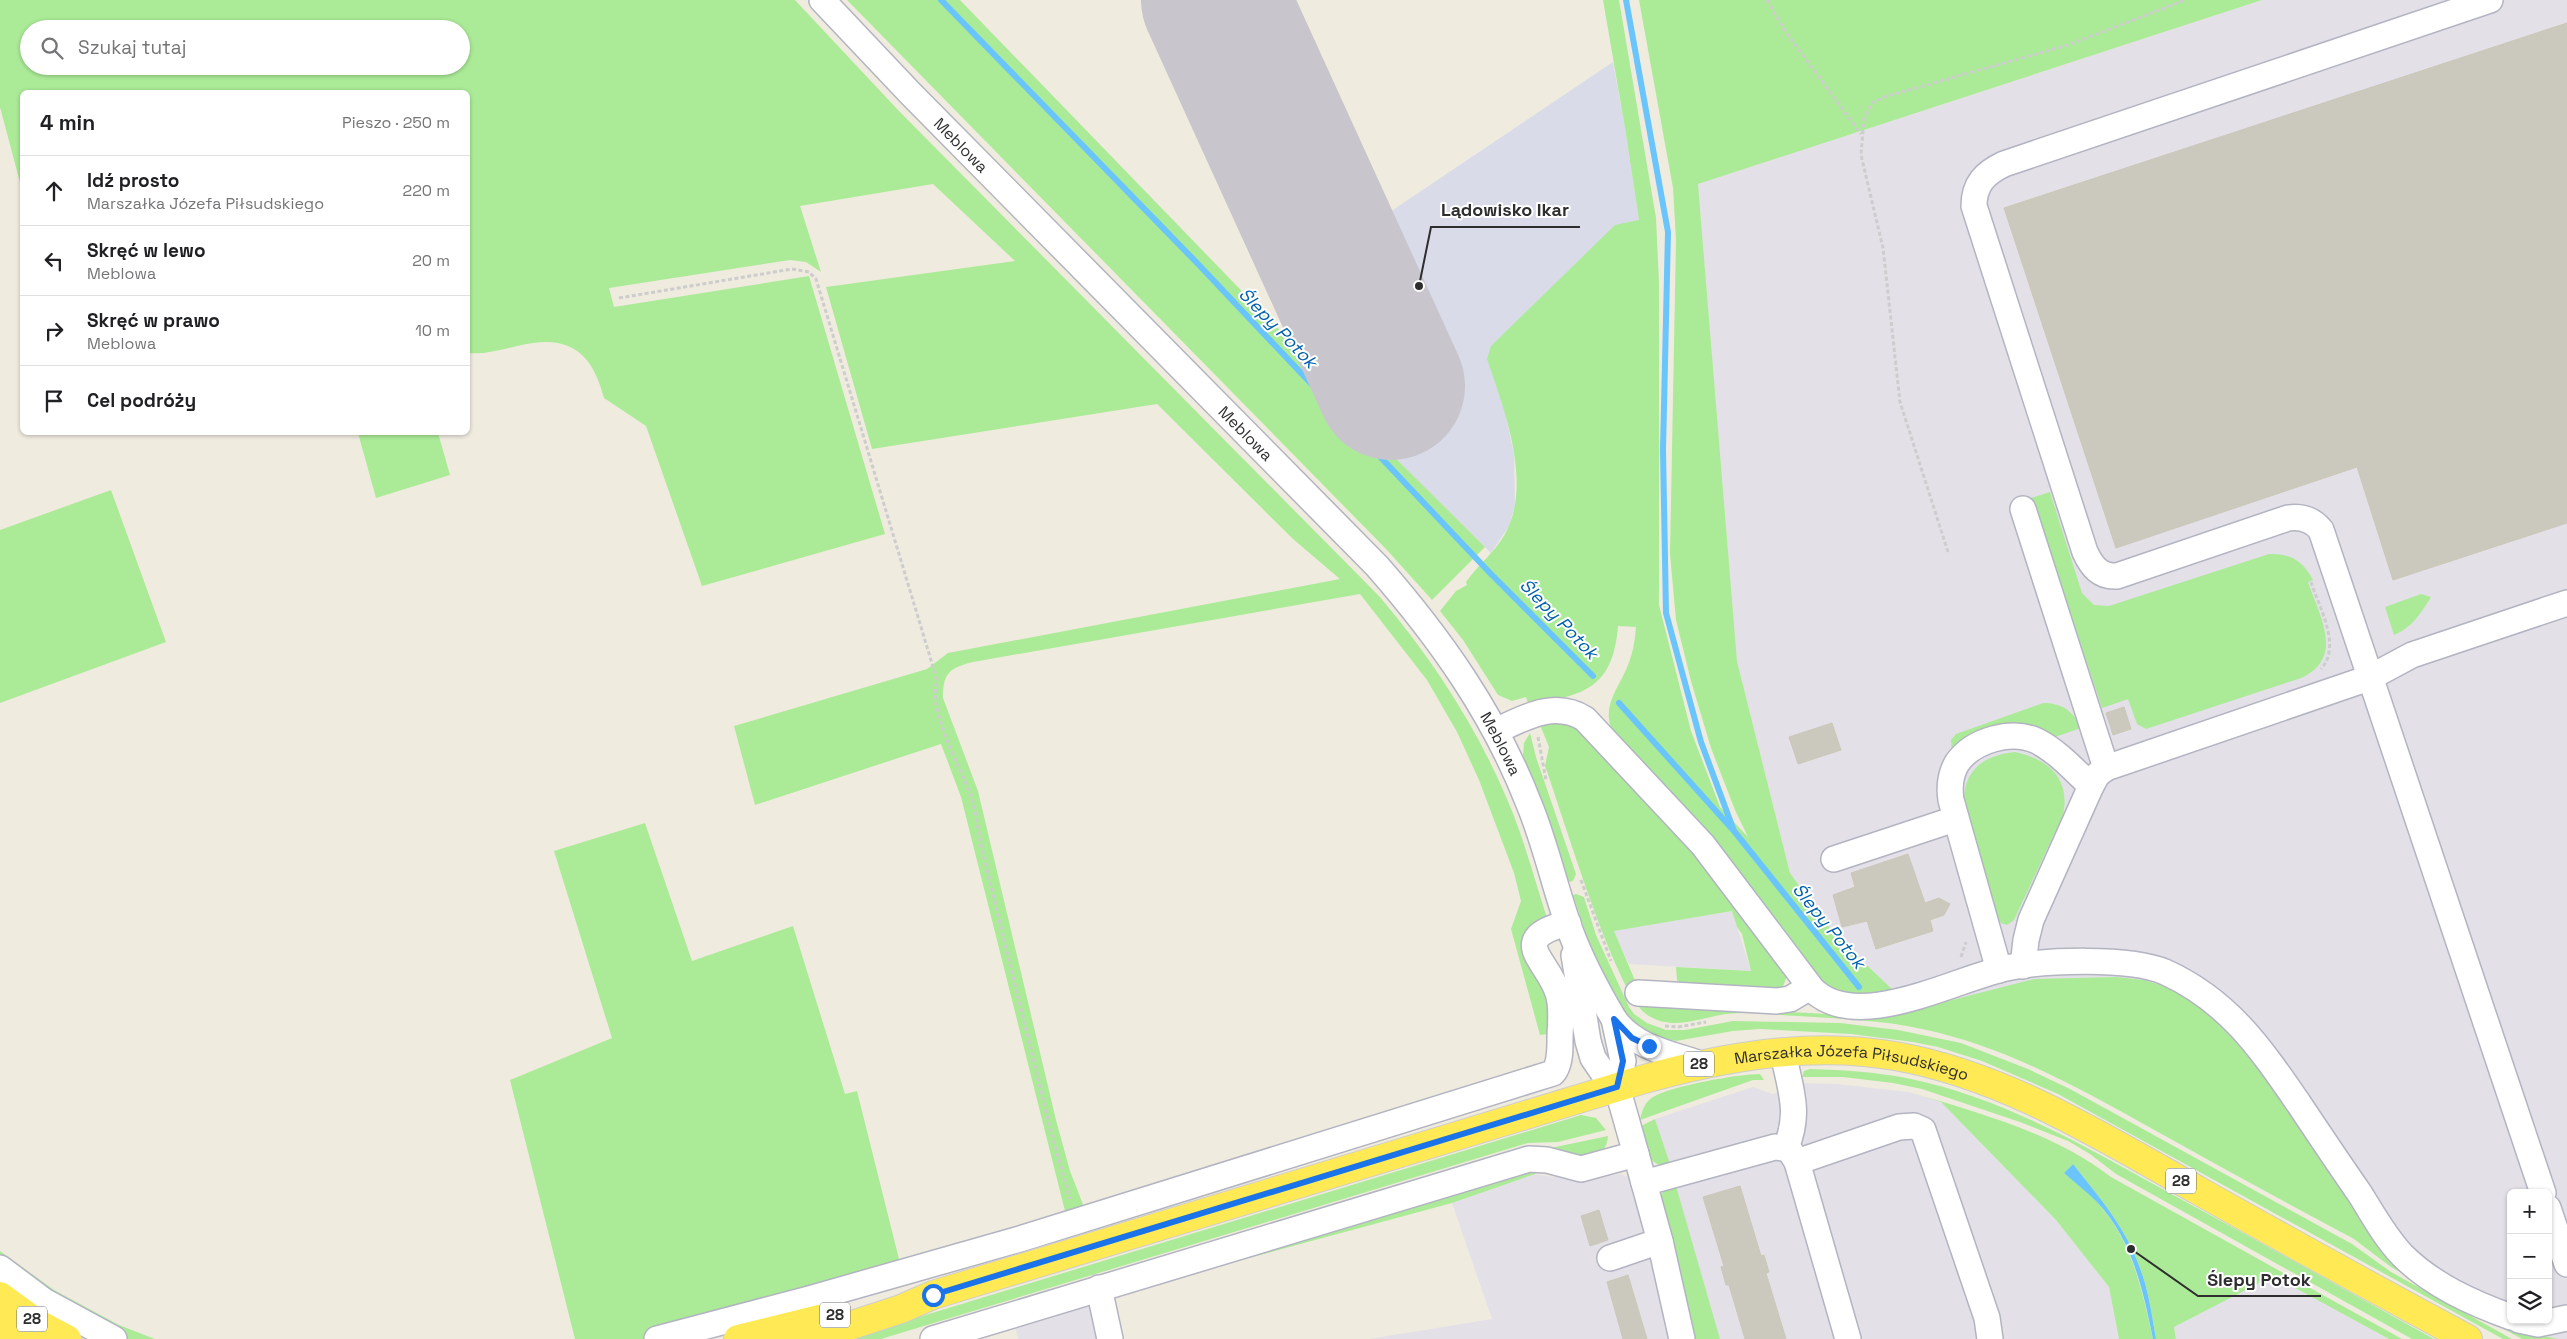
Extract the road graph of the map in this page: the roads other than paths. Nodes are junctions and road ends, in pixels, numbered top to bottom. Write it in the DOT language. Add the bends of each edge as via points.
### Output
graph roads {
  1 [pos="822,0"];
  2 [pos="2490,0"];
  3 [pos="2023,509"];
  4 [pos="2567,603"];
  5 [pos="2369,678"];
  6 [pos="1496,731"];
  7 [pos="2098,777"];
  8 [pos="1955,819"];
  9 [pos="1834,859"];
  10 [pos="1569,928"];
  11 [pos="2023,966"];
  12 [pos="1999,970"];
  13 [pos="1810,987"];
  14 [pos="1638,993"];
  15 [pos="1614,1019"];
  16 [pos="1783,1053"];
  17 [pos="1701,1064"];
  18 [pos="1617,1087"];
  19 [pos="1636,1154"];
  20 [pos="1791,1154"];
  21 [pos="1644,1183"];
  22 [pos="2542,1189"];
  23 [pos="2552,1220"];
  24 [pos="1660,1241"];
  25 [pos="1610,1258"];
  26 [pos="2567,1264"];
  27 [pos="0,1268"];
  28 [pos="1099,1288"];
  29 [pos="933,1295"];
  30 [pos="0,1296"];
  31 [pos="2507,1315"];
  32 [pos="2567,1318"];
  33 [pos="2552,1320"];
  34 [pos="67,1339"];
  35 [pos="114,1339"];
  36 [pos="657,1339"];
  37 [pos="738,1339"];
  38 [pos="809,1339"];
  39 [pos="933,1339"];
  40 [pos="1110,1339"];
  41 [pos="1682,1339"];
  42 [pos="1848,1339"];
  43 [pos="1990,1339"];
  44 [pos="2468,1339"];
  1 -- 6 [label="street, Meblowa" via="1377,566 1451,657"];
  2 -- 5 [label="street" via="2004,164 1982,178 1974,192 1974,206 2091,565 2106,576 2117,576 2282,520 2296,517 2309,520 2323,536"];
  3 -- 7 [label="street"];
  4 -- 5 [label="street" via="2412,655"];
  5 -- 7 [label="street"];
  5 -- 22 [label="street"];
  6 -- 10 [label="street, Meblowa" via="1546,848"];
  6 -- 13 [label="street" via="1549,710 1569,711 1585,719 1703,845"];
  7 -- 8 [label="street" via="2038,742 2018,736 2002,737 1973,748 1957,763 1949,785"];
  7 -- 11 [label="street" via="2031,920"];
  8 -- 9 [label="street"];
  8 -- 12 [label="street"];
  10 -- 15 [label="street, Meblowa"];
  10 -- 18 [label="street, Meblowa" via="1588,1041 1599,1068"];
  10 -- 36 [label="street" via="1545,930 1535,944 1539,962 1556,988 1560,1003 1560,1050 1553,1073 1076,1221"];
  11 -- 12 [label="street"];
  11 -- 31 [label="street" via="2086,962 2140,965 2162,971 2222,1007 2260,1048 2402,1254 2434,1280 2461,1296"];
  12 -- 13 [label="street" via="1931,993 1883,1003 1837,1004 1822,998"];
  13 -- 14 [label="street" via="1781,1001"];
  15 -- 17 [label="street, Meblowa" via="1632,1038"];
  15 -- 18 [label="street, Meblowa" via="1623,1061"];
  16 -- 17 [label="main road, Marszałka Józefa Piłsudskiego / 28"];
  16 -- 20 [label="street" via="1795,1115"];
  16 -- 44 [label="main road, Marszałka Józefa Piłsudskiego / 28" via="1820,1051 1896,1056 1957,1072 2009,1091 2113,1143"];
  17 -- 18 [label="main road, Marszałka Józefa Piłsudskiego / 28"];
  18 -- 19 [label="street"];
  18 -- 29 [label="main road, Marszałka Józefa Piłsudskiego / 28"];
  19 -- 21 [label="street"];
  19 -- 28 [label="street" via="1581,1169 1529,1159"];
  20 -- 21 [label="street" via="1776,1146"];
  20 -- 42 [label="street"];
  20 -- 43 [label="street" via="1908,1126 1920,1127 1929,1143"];
  21 -- 24 [label="street"];
  23 -- 26 [label="street"];
  24 -- 25 [label="street"];
  24 -- 41 [label="street"];
  27 -- 35 [label="street" via="44,1301"];
  28 -- 39 [label="street"];
  28 -- 40 [label="street"];
  29 -- 37 [label="main road, Marszałka Józefa Piłsudskiego / 28" via="897,1300"];
  29 -- 38 [label="main road, Marszałka Józefa Piłsudskiego / 28"];
  30 -- 34 [label="main road, 28" via="36,1323"];
  32 -- 33 [label="street"];
}
